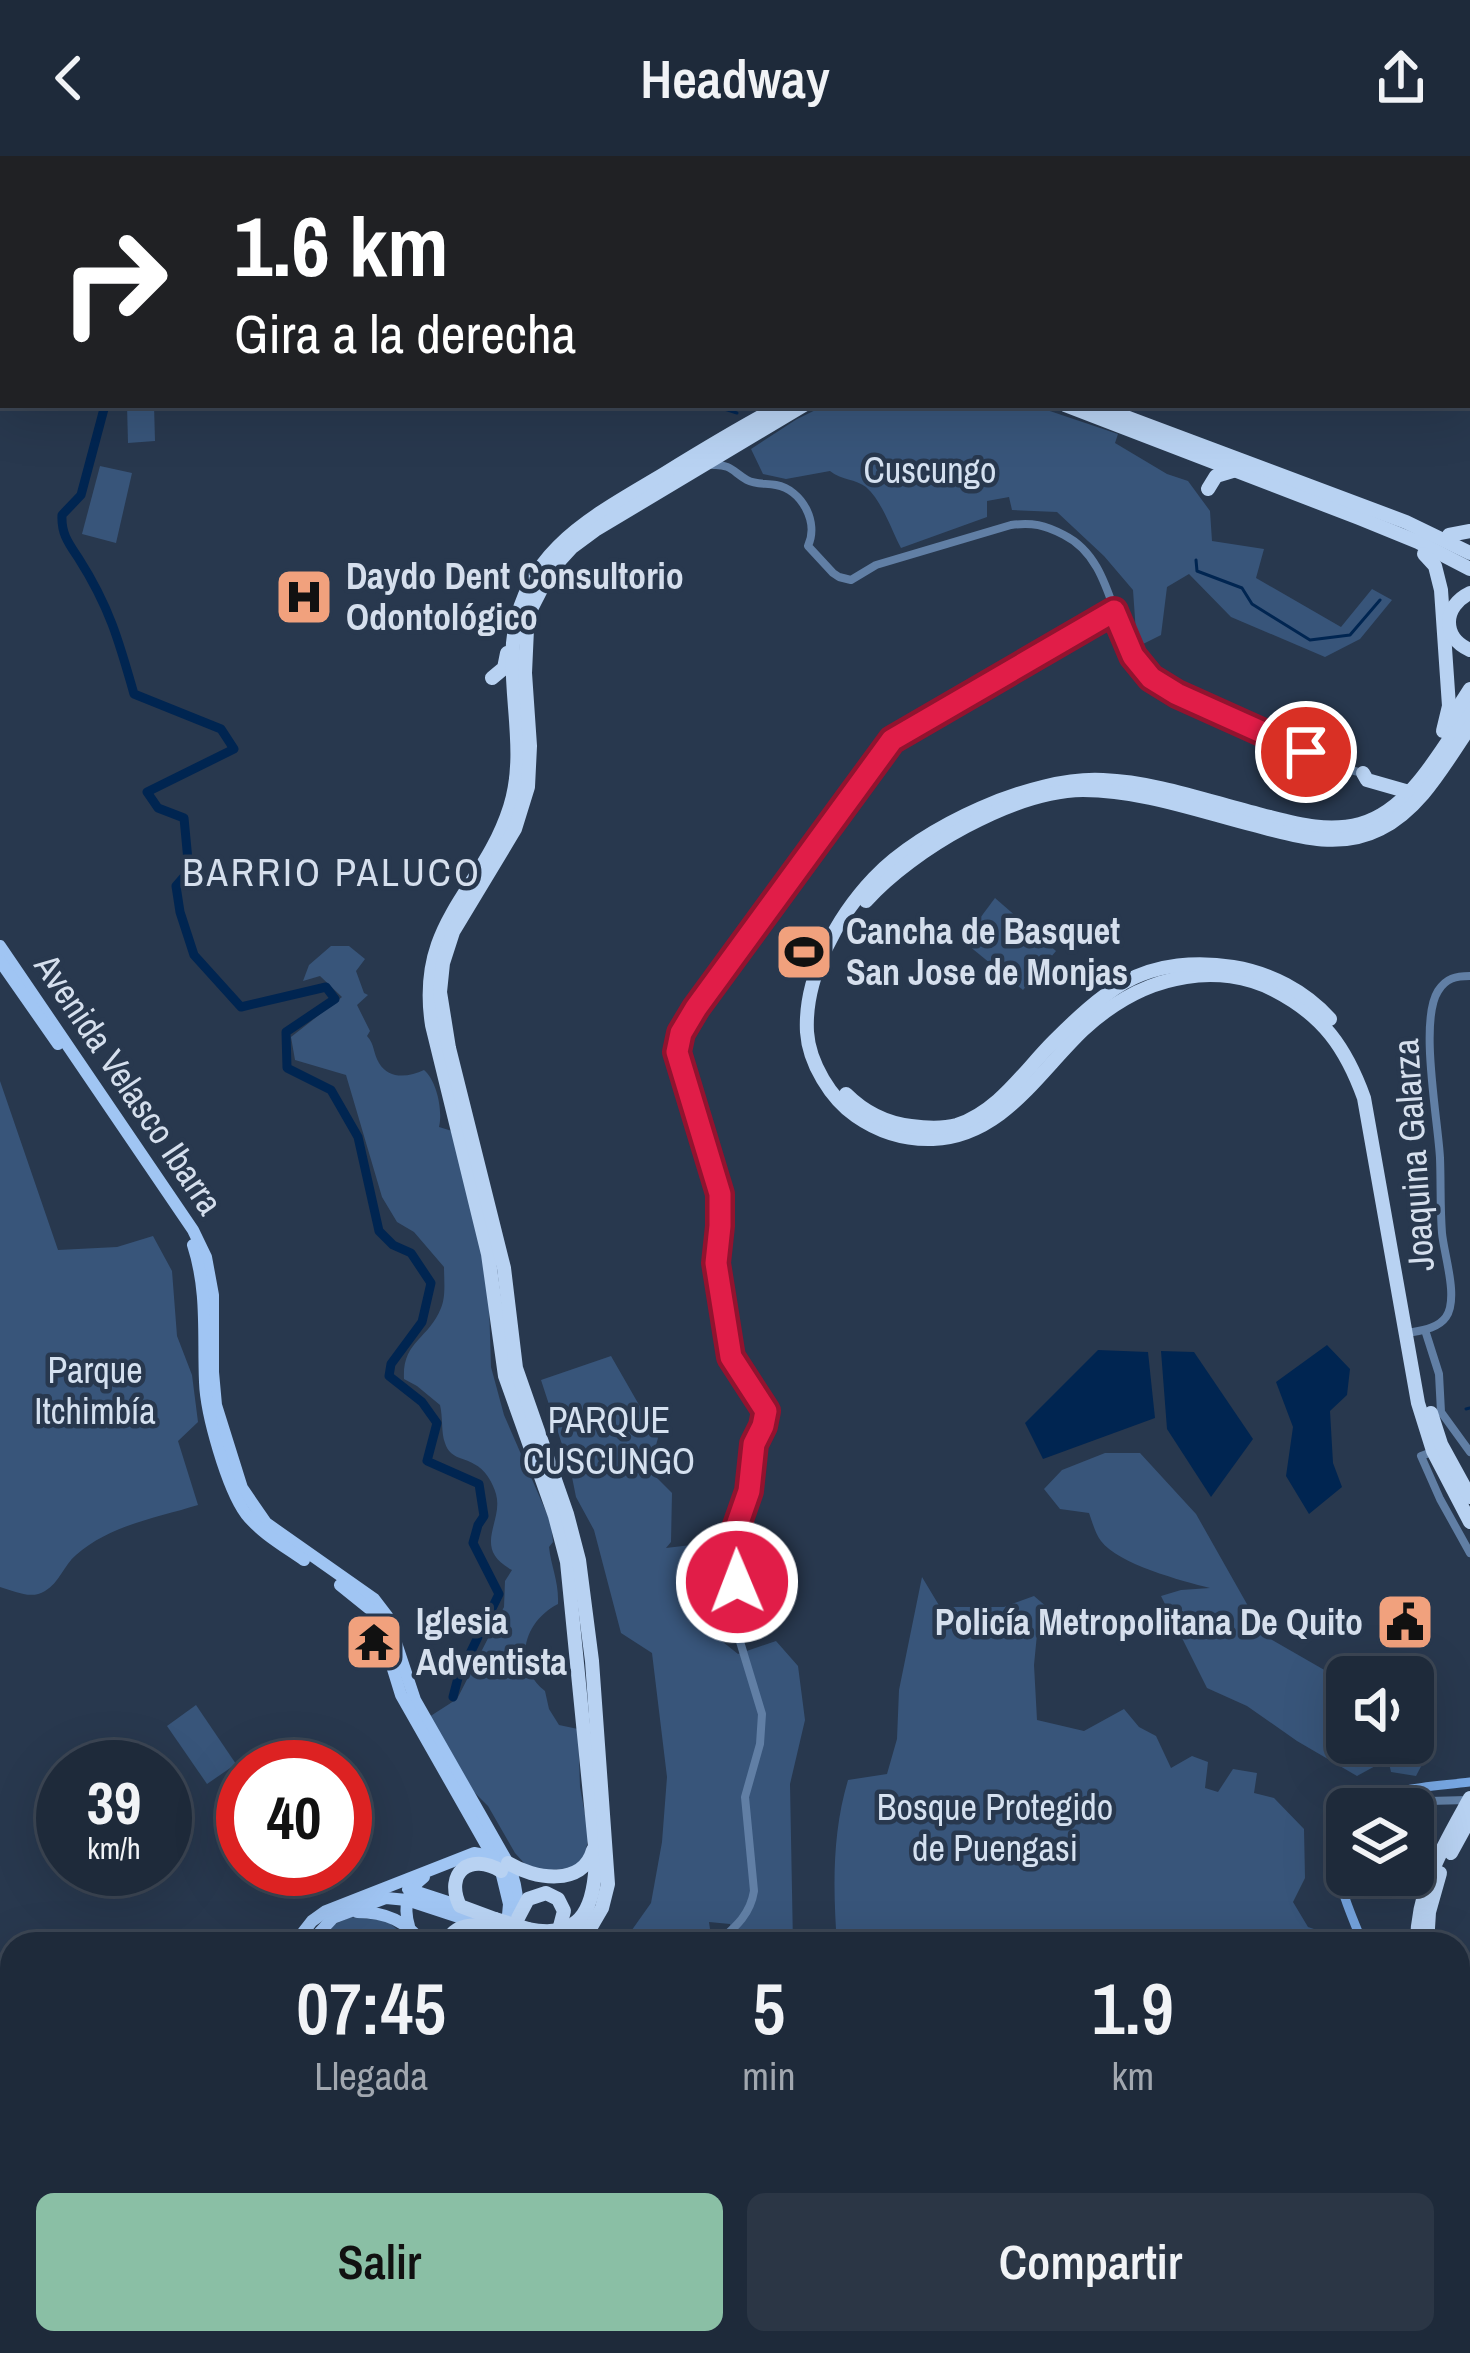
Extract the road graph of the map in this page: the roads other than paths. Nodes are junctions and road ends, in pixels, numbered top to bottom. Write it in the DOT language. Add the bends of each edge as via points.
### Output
graph roads {
  1 [pos="777,408"];
  2 [pos="799,408"];
  3 [pos="1073,408"];
  4 [pos="1102,408"];
  5 [pos="759,432"];
  6 [pos="1165,444"];
  7 [pos="1182,458"];
  8 [pos="700,467"];
  9 [pos="736,470"];
  10 [pos="1236,470"];
  11 [pos="1208,489"];
  12 [pos="1406,522"];
  13 [pos="1371,523"];
  14 [pos="1470,532"];
  15 [pos="1449,535"];
  16 [pos="1470,543"];
  17 [pos="1424,554"];
  18 [pos="1470,554"];
  19 [pos="1470,573"];
  20 [pos="1470,592"];
  21 [pos="522,603"];
  22 [pos="1114,611"];
  23 [pos="1470,650"];
  24 [pos="1470,689"];
  25 [pos="514,700"];
  26 [pos="1470,708"];
  27 [pos="1470,727"];
  28 [pos="1443,731"];
  29 [pos="1469,743"];
  30 [pos="1363,773"];
  31 [pos="1417,787"];
  32 [pos="0,946"];
  33 [pos="0,961"];
  34 [pos="1470,976"];
  35 [pos="1419,1331"];
  36 [pos="210,1353"];
  37 [pos="1470,1452"];
  38 [pos="1427,1453"];
  39 [pos="1470,1497"];
  40 [pos="1470,1522"];
  41 [pos="1469,1550"];
  42 [pos="1470,1782"];
  43 [pos="1426,1788"];
  44 [pos="1469,1799"];
  45 [pos="1434,1801"];
  46 [pos="462,1805"];
  47 [pos="1470,1818"];
  48 [pos="593,1833"];
  49 [pos="596,1856"];
  50 [pos="501,1864"];
  51 [pos="435,1870"];
  52 [pos="532,1875"];
  53 [pos="389,1886"];
  54 [pos="409,1895"];
  55 [pos="1345,1896"];
  56 [pos="460,1906"];
  57 [pos="344,1913"];
  58 [pos="599,1915"];
  59 [pos="409,1926"];
  60 [pos="492,1929"];
  61 [pos="559,1930"];
  62 [pos="304,1932"];
  63 [pos="319,1932"];
  64 [pos="414,1932"];
  65 [pos="454,1932"];
  66 [pos="524,1932"];
  67 [pos="525,1932"];
  68 [pos="545,1932"];
  69 [pos="580,1932"];
  70 [pos="588,1932"];
  71 [pos="729,1932"];
  72 [pos="1359,1932"];
  73 [pos="1418,1932"];
  74 [pos="1428,1932"];
  1 -- 21 [label="highway" via="583,523 548,556"];
  2 -- 5 [label="highway"];
  3 -- 6 [label="highway"];
  4 -- 12 [label="highway"];
  5 -- 8 [label="highway"];
  5 -- 9 [label="street"];
  6 -- 7 [label="highway"];
  6 -- 10 [label="highway"];
  8 -- 9 [label="street"];
  8 -- 58 [label="highway" via="582,539 542,585 527,629 524,804 454,932 441,978 446,1031 504,1268 516,1368 579,1560 608,1853"];
  9 -- 22 [label="street" via="796,495 812,521 808,545 839,578 1010,525 1039,524 1089,553"];
  10 -- 11 [label="highway" via="1216,476"];
  10 -- 13 [label="highway"];
  12 -- 15 [label="highway"];
  12 -- 18 [label="highway"];
  13 -- 17 [label="highway"];
  13 -- 19 [label="highway"];
  14 -- 15 [label="highway"];
  15 -- 16 [label="highway"];
  17 -- 19 [label="highway"];
  17 -- 28 [label="highway" via="1441,590 1449,706"];
  20 -- 23 [label="highway" via="1448,618 1456,642"];
  21 -- 25 [label="highway"];
  21 -- 25 [label="highway" via="494,681"];
  22 -- 30 [label="street" via="1133,656 1164,687"];
  22 -- 71 [label="street" via="892,740 678,1040 720,1194 716,1263 731,1357 766,1411 734,1542 738,1636 762,1714 745,1797 754,1891"];
  24 -- 28 [label="highway"];
  25 -- 48 [label="highway" via="511,806 443,927 428,1003 488,1254 505,1376 567,1562"];
  26 -- 31 [label="highway"];
  27 -- 31 [label="highway"];
  28 -- 31 [label="highway"];
  29 -- 31 [label="highway"];
  30 -- 31 [label="highway"];
  31 -- 35 [label="highway" via="1419,799 1394,821 1342,840 1303,838 1122,794 1062,791 1027,802 957,830 876,890 829,961 815,1015 827,1070 856,1105 896,1124 940,1128 997,1101 1125,982 1176,965 1223,965 1286,985 1325,1013 1362,1067"];
  31 -- 38 [label="highway" via="1372,820 1330,828 1101,780 1051,784 993,804 915,844 869,884 827,948 807,1028 826,1084 855,1115 897,1136 932,1139 998,1116 1083,1030 1152,984 1234,977 1301,1006 1348,1056 1364,1098"];
  32 -- 36 [label="main road, Avenida Velasco Ibarra" via="187,1217 213,1295"];
  33 -- 36 [label="main road, Avenida Velasco Ibarra" via="191,1240"];
  34 -- 35 [label="street, Joaquina Galarza" via="1445,983 1431,1011 1450,1304 1444,1320"];
  35 -- 37 [label="street" via="1435,1354 1441,1412"];
  35 -- 39 [label="highway" via="1433,1421"];
  36 -- 46 [label="main road, Avenida Velasco Ibarra" via="212,1421 243,1509 376,1614 401,1695"];
  36 -- 50 [label="main road, Avenida Velasco Ibarra" via="216,1406 251,1504 388,1616 416,1700"];
  38 -- 40 [label="highway"];
  38 -- 41 [label="street"];
  42 -- 43 [label="main road"];
  44 -- 45 [label="street"];
  44 -- 73 [label="highway" via="1424,1888"];
  46 -- 50 [label="main road, Avenida Velasco Ibarra"];
  46 -- 51 [label="main road" via="467,1847"];
  47 -- 74 [label="highway" via="1435,1886"];
  48 -- 49 [label="highway"];
  48 -- 52 [label="highway" via="580,1870"];
  49 -- 52 [label="highway" via="573,1879"];
  49 -- 61 [label="highway" via="585,1912"];
  50 -- 51 [label="main road" via="474,1853"];
  50 -- 52 [label="highway"];
  50 -- 56 [label="highway" via="462,1869 454,1888"];
  50 -- 60 [label="main road, Avenida Velasco Ibarra" via="508,1916"];
  50 -- 66 [label="main road, Avenida Velasco Ibarra" via="518,1892"];
  51 -- 53 [label="main road"];
  51 -- 54 [label="main road"];
  53 -- 54 [label="main road"];
  53 -- 62 [label="main road" via="321,1913"];
  54 -- 56 [label="main road"];
  54 -- 57 [label="main road"];
  54 -- 59 [label="main road"];
  54 -- 60 [label="main road"];
  55 -- 72 [label="main road"];
  56 -- 60 [label="highway"];
  57 -- 59 [label="main road" via="373,1912"];
  57 -- 63 [label="main road"];
  58 -- 69 [label="highway"];
  58 -- 70 [label="highway"];
  59 -- 64 [label="main road"];
  60 -- 65 [label="highway"];
  61 -- 67 [label="highway" via="562,1905 546,1893 528,1899"];
  61 -- 68 [label="highway"];
}
